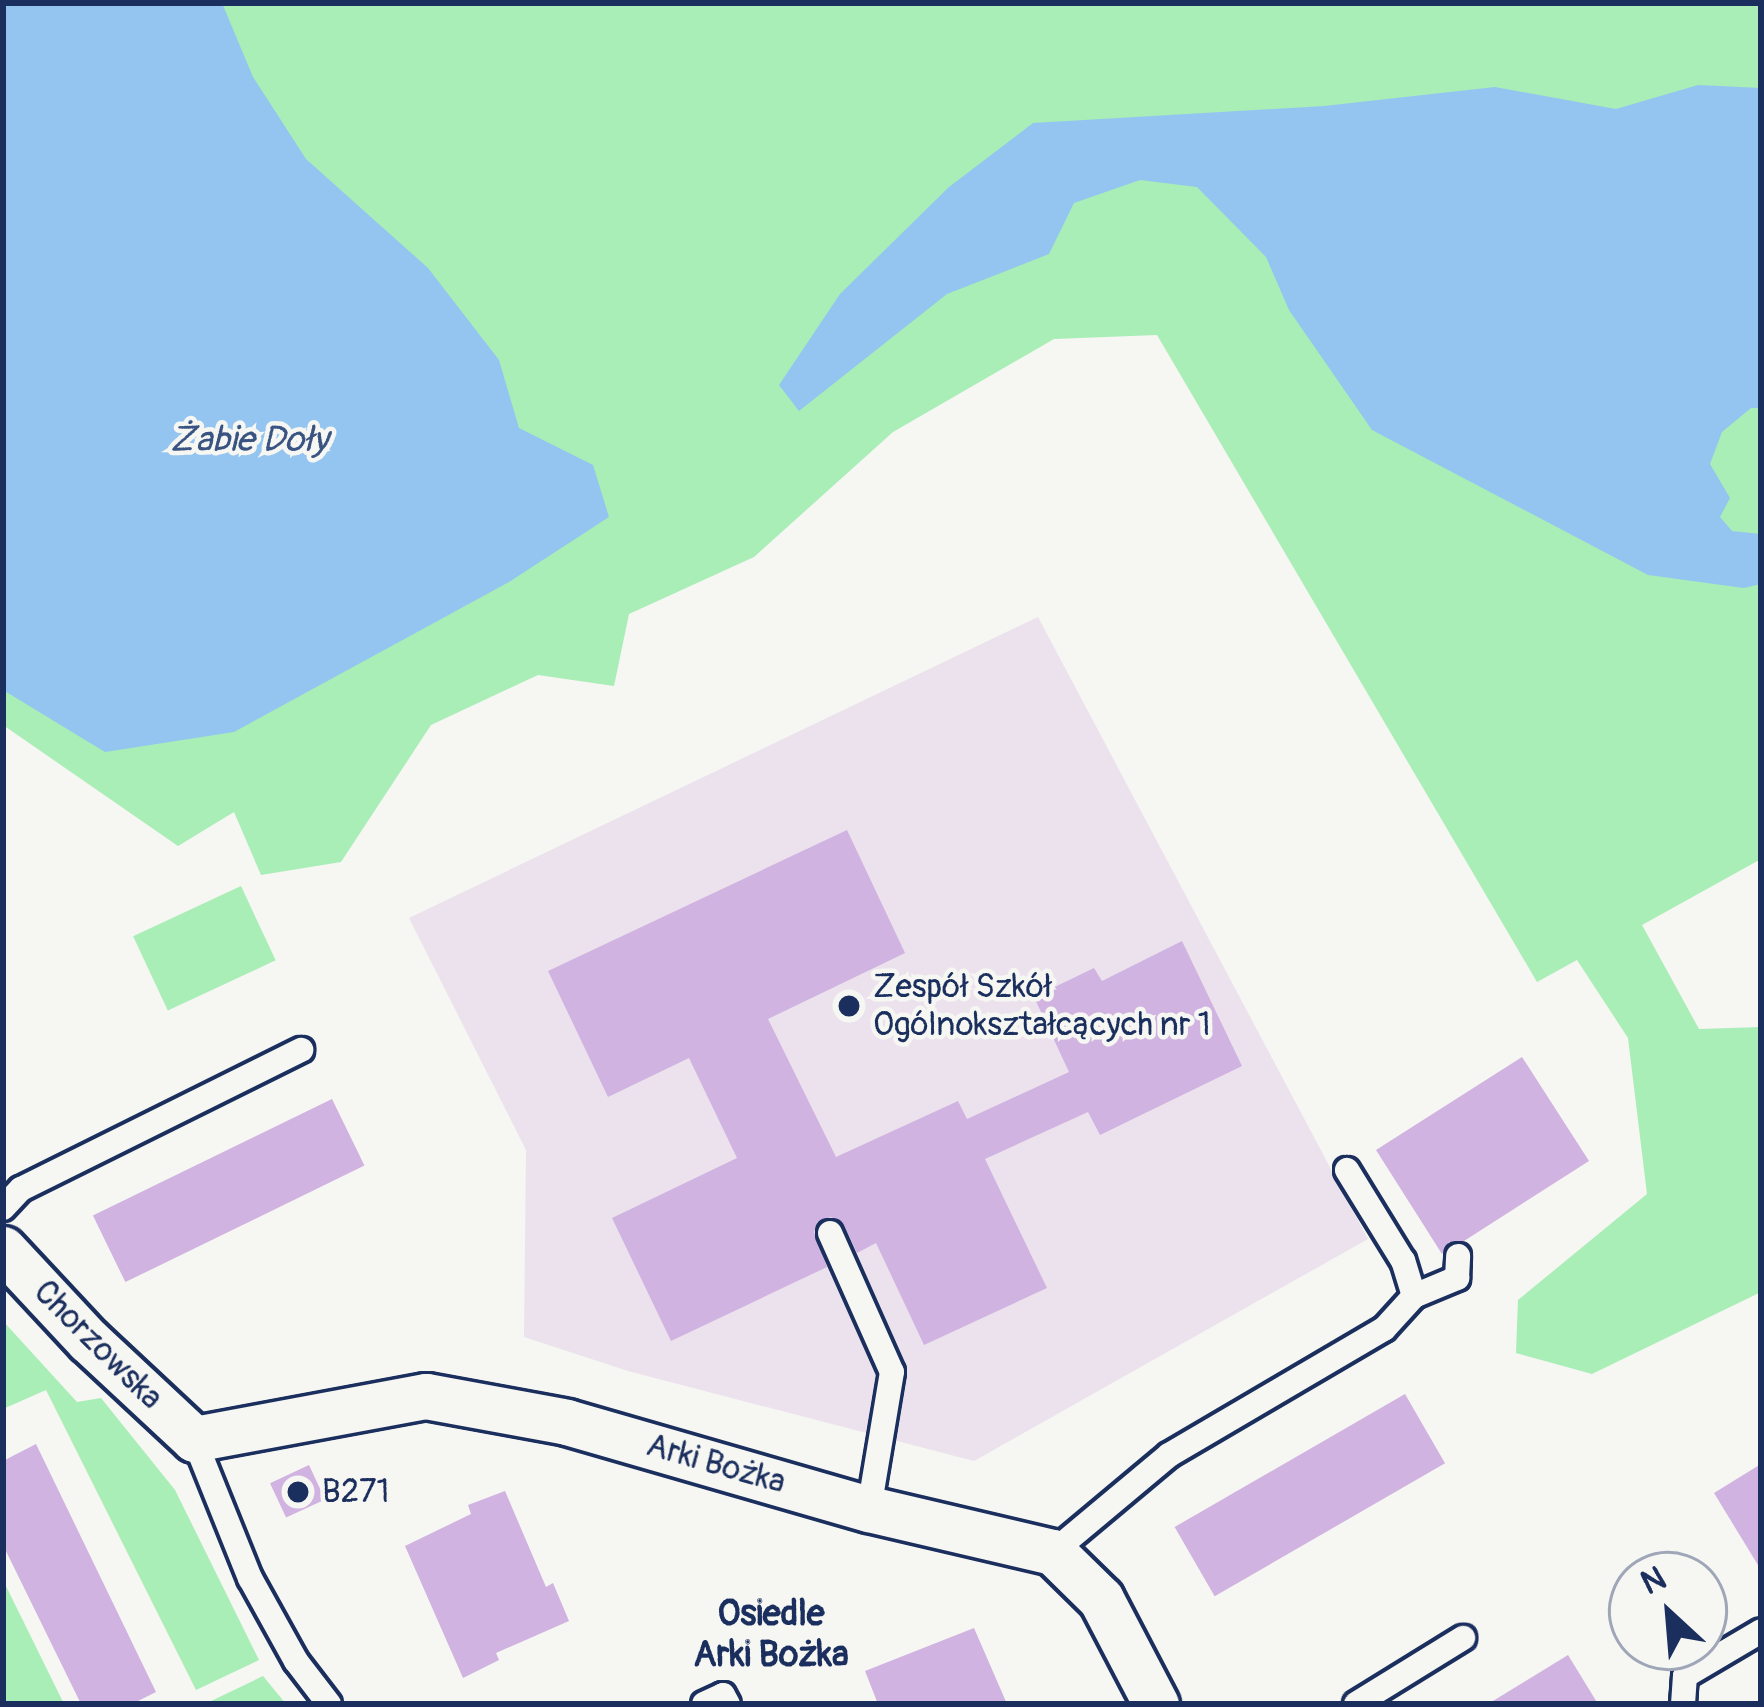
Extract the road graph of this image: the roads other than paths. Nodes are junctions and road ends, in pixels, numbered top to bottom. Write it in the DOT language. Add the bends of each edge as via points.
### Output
graph roads {
  1 [pos="301,1049"];
  2 [pos="1347,1170"];
  3 [pos="3,1208"];
  4 [pos="830,1233"];
  5 [pos="3,1249"];
  6 [pos="1458,1256"];
  7 [pos="1414,1296"];
  8 [pos="194,1439"];
  9 [pos="869,1509"];
  10 [pos="1053,1552"];
  11 [pos="1761,1631"];
  12 [pos="1463,1638"];
  13 [pos="329,1704"];
  14 [pos="704,1704"];
  15 [pos="728,1704"];
  16 [pos="1156,1704"];
  17 [pos="1356,1704"];
  18 [pos="1683,1704"];
  1 -- 3 [label="lane" via="21,1189"];
  2 -- 7 [label="lane" via="1403,1261"];
  4 -- 9 [label="lane" via="892,1372"];
  5 -- 8 [label="street, Chorzowska"];
  6 -- 7 [label="lane" via="1457,1278"];
  7 -- 10 [label="lane" via="1384,1329 1169,1455"];
  8 -- 9 [label="street, Arki Bożka" via="426,1396 567,1421"];
  8 -- 13 [label="lane" via="250,1578"];
  9 -- 10 [label="street, Arki Bożka"];
  10 -- 16 [label="street" via="1101,1599"];
  11 -- 18 [label="lane" via="1685,1676"];
  12 -- 17 [label="lane"];
  14 -- 15 [label="lane" via="723,1695"];
}
